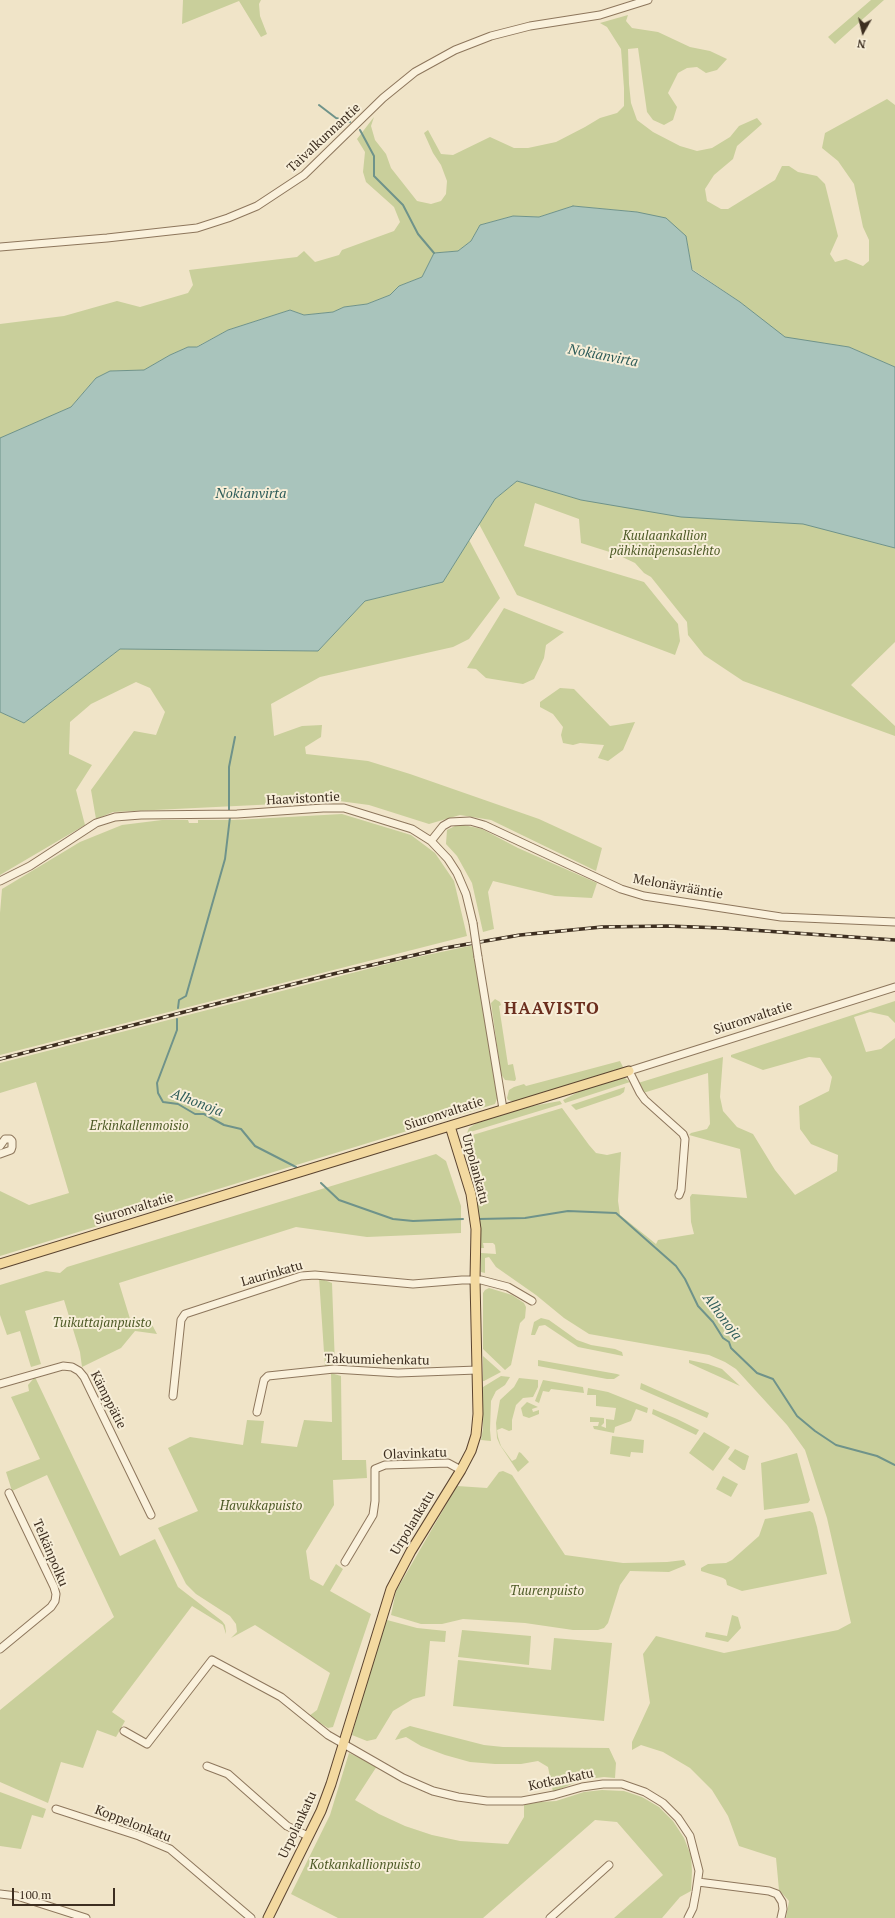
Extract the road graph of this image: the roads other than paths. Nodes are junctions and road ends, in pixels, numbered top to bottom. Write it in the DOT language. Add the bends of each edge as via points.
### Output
graph roads {
  1 [pos="648,0"];
  2 [pos="0,247"];
  3 [pos="431,841"];
  4 [pos="0,882"];
  5 [pos="895,922"];
  6 [pos="895,986"];
  7 [pos="629,1071"];
  8 [pos="503,1109"];
  9 [pos="450,1126"];
  10 [pos="0,1146"];
  11 [pos="0,1154"];
  12 [pos="679,1195"];
  13 [pos="0,1264"];
  14 [pos="476,1280"];
  15 [pos="532,1301"];
  16 [pos="477,1370"];
  17 [pos="0,1384"];
  18 [pos="173,1396"];
  19 [pos="258,1412"];
  20 [pos="461,1470"];
  21 [pos="9,1493"];
  22 [pos="151,1515"];
  23 [pos="344,1562"];
  24 [pos="0,1649"];
  25 [pos="124,1731"];
  26 [pos="344,1743"];
  27 [pos="207,1766"];
  28 [pos="56,1809"];
  29 [pos="308,1836"];
  30 [pos="609,1865"];
  31 [pos="698,1882"];
  32 [pos="0,1894"];
  33 [pos="86,1918"];
  34 [pos="251,1918"];
  35 [pos="268,1918"];
  36 [pos="550,1918"];
  37 [pos="688,1918"];
  38 [pos="781,1918"];
  1 -- 2 [label="street, Taivalkunnantie" via="600,15 530,26 491,36 455,50 415,72 383,98 304,175 257,206 228,218 198,228"];
  3 -- 4 [label="street, Haavistontie" via="412,829 344,808 115,817 96,823 30,866"];
  3 -- 5 [label="street, Melonäyrääntie" via="443,826 450,822 470,821 484,825 621,889 644,896 781,917"];
  3 -- 8 [label="street, Haavistontie, bridge" via="448,859 466,894"];
  6 -- 7 [label="street, Siuronvaltatie"];
  7 -- 8 [label="main road, Siuronvaltatie"];
  7 -- 12 [label="street" via="645,1100 683,1134 685,1139"];
  8 -- 9 [label="main road, Siuronvaltatie"];
  9 -- 13 [label="main road, Siuronvaltatie"];
  9 -- 14 [label="main road, Urpolankatu" via="471,1194 476,1229"];
  10 -- 11 [label="street" via="4,1139 12,1141 10,1150"];
  14 -- 15 [label="street, Laurinkatu" via="508,1287"];
  14 -- 16 [label="main road, Urpolankatu"];
  14 -- 18 [label="street, Laurinkatu" via="413,1284 315,1275 300,1276 185,1314 181,1320"];
  16 -- 19 [label="street, Takuumiehenkatu" via="398,1373 334,1369 268,1376 264,1380"];
  16 -- 20 [label="main road, Urpolankatu" via="476,1435"];
  17 -- 22 [label="street, Kämppätie" via="63,1366 79,1371"];
  20 -- 23 [label="street, Olavinkatu" via="448,1463 385,1465 375,1469 373,1515"];
  20 -- 26 [label="main road, Urpolankatu" via="411,1551 391,1590"];
  21 -- 24 [label="street, Telkänpolku" via="56,1594 51,1607"];
  25 -- 26 [label="street, Kotkankatu" via="147,1744 212,1660 281,1697 323,1731"];
  26 -- 29 [label="main road, Urpolankatu" via="321,1811"];
  26 -- 31 [label="street, Kotkankatu" via="403,1778 433,1791 458,1797 487,1801 522,1801 603,1784 622,1784 645,1792 663,1803 678,1818 690,1836 699,1871"];
  27 -- 29 [label="street" via="228,1774 287,1826"];
  28 -- 34 [label="street, Koppelonkatu" via="139,1836 170,1849"];
  29 -- 35 [label="main road, Urpolankatu"];
  30 -- 36 [label="street"];
  31 -- 37 [label="street, Kotkankatu" via="693,1908"];
  31 -- 38 [label="street" via="777,1894 782,1902"];
  32 -- 33 [label="street" via="17,1896"];
}
